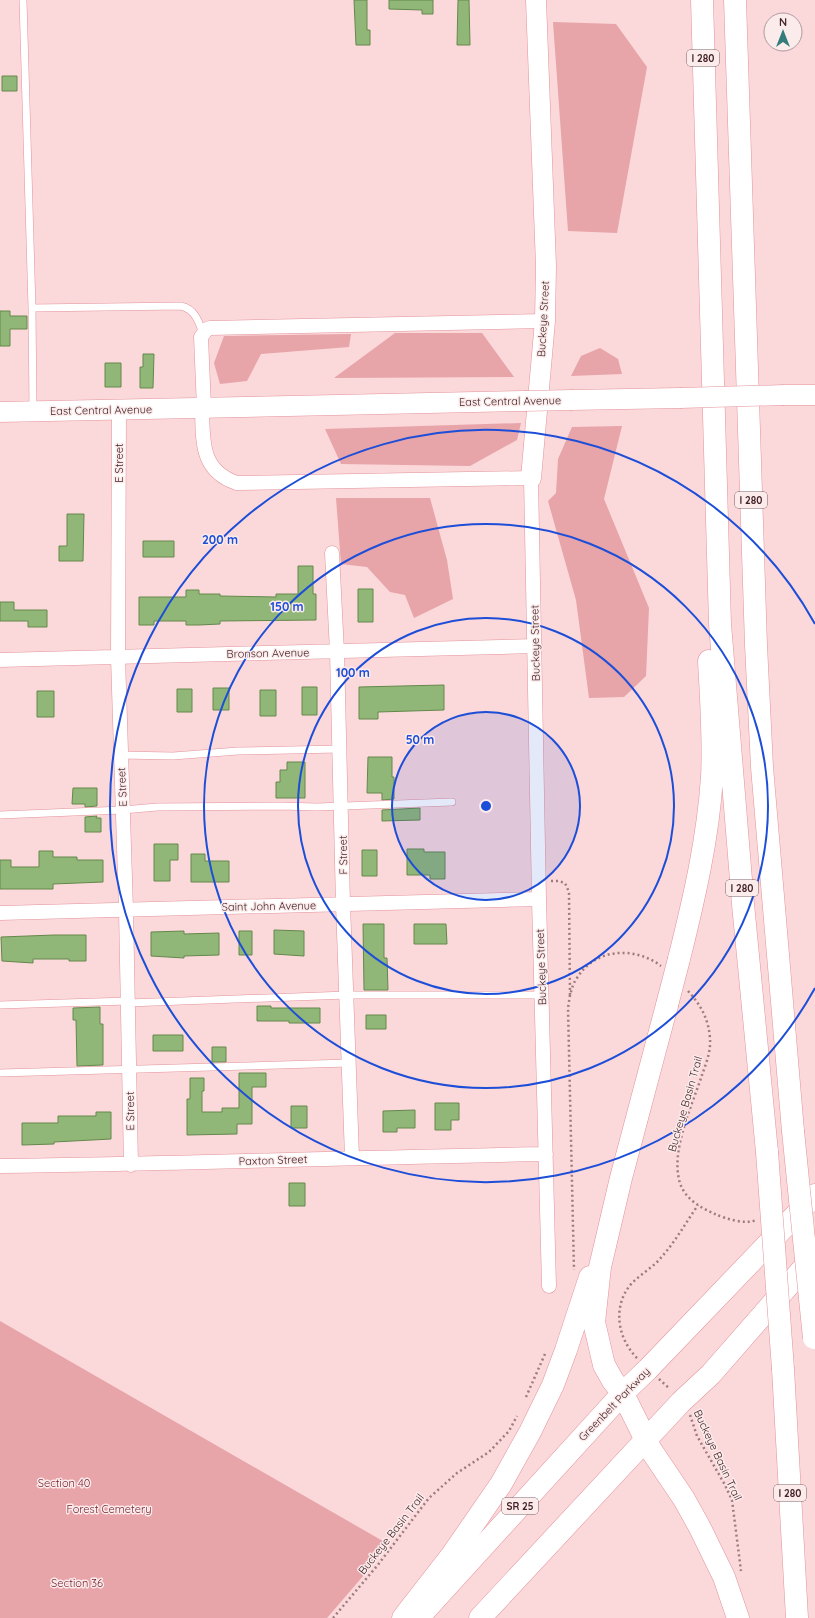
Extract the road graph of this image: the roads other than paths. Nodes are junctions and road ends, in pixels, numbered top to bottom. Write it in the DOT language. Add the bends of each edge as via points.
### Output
graph roads {
  1 [pos="23,0"];
  2 [pos="536,0"];
  3 [pos="702,0"];
  4 [pos="735,0"];
  5 [pos="32,308"];
  6 [pos="545,321"];
  7 [pos="203,334"];
  8 [pos="815,395"];
  9 [pos="203,408"];
  10 [pos="119,410"];
  11 [pos="0,412"];
  12 [pos="33,412"];
  13 [pos="531,478"];
  14 [pos="332,553"];
  15 [pos="720,624"];
  16 [pos="535,646"];
  17 [pos="337,652"];
  18 [pos="118,657"];
  19 [pos="0,660"];
  20 [pos="340,748"];
  21 [pos="120,755"];
  22 [pos="452,802"];
  23 [pos="342,807"];
  24 [pos="123,810"];
  25 [pos="0,815"];
  26 [pos="539,899"];
  27 [pos="344,904"];
  28 [pos="126,910"];
  29 [pos="0,913"];
  30 [pos="347,995"];
  31 [pos="542,995"];
  32 [pos="128,1002"];
  33 [pos="0,1005"];
  34 [pos="349,1063"];
  35 [pos="129,1069"];
  36 [pos="0,1073"];
  37 [pos="793,1131"];
  38 [pos="546,1154"];
  39 [pos="352,1157"];
  40 [pos="131,1165"];
  41 [pos="0,1166"];
  42 [pos="621,1178"];
  43 [pos="815,1195"];
  44 [pos="815,1228"];
  45 [pos="815,1256"];
  46 [pos="549,1286"];
  47 [pos="814,1338"];
  48 [pos="815,1345"];
  49 [pos="623,1394"];
  50 [pos="646,1440"];
  51 [pos="402,1618"];
  52 [pos="418,1618"];
  53 [pos="480,1618"];
  54 [pos="738,1618"];
  55 [pos="797,1618"];
  1 -- 5 [label="lane"];
  2 -- 6 [label="street, Buckeye Street" via="546,266"];
  3 -- 15 [label="main road, I 280"];
  4 -- 37 [label="main road, I 280" via="762,767"];
  5 -- 7 [label="lane" via="181,306 193,313"];
  5 -- 12 [label="lane"];
  6 -- 7 [label="street" via="213,328 207,329"];
  6 -- 13 [label="street, Buckeye Street"];
  7 -- 9 [label="street"];
  8 -- 9 [label="street, East Central Avenue, bridge"];
  9 -- 10 [label="street, East Central Avenue"];
  9 -- 13 [label="street" via="204,448 208,460 219,474 237,483"];
  10 -- 12 [label="street, East Central Avenue"];
  10 -- 18 [label="street, E Street"];
  11 -- 12 [label="street, East Central Avenue"];
  13 -- 16 [label="street, Buckeye Street"];
  14 -- 17 [label="street, F Street"];
  15 -- 42 [label="main road, bridge" via="709,651 712,776 706,834 694,903 672,964 667,1005"];
  15 -- 55 [label="main road, I 280, bridge" via="767,1152 783,1369"];
  16 -- 17 [label="street, Bronson Avenue"];
  16 -- 26 [label="street, Buckeye Street"];
  17 -- 18 [label="street, Bronson Avenue"];
  17 -- 20 [label="street, F Street"];
  18 -- 19 [label="street, Bronson Avenue"];
  18 -- 21 [label="street, E Street"];
  20 -- 21 [label="lane" via="173,756"];
  20 -- 23 [label="street, F Street"];
  21 -- 24 [label="street, E Street"];
  22 -- 23 [label="lane"];
  23 -- 24 [label="lane" via="157,807"];
  23 -- 27 [label="street, F Street"];
  24 -- 25 [label="lane"];
  24 -- 28 [label="street, E Street"];
  26 -- 27 [label="street, Saint John Avenue"];
  26 -- 31 [label="street, Buckeye Street"];
  27 -- 28 [label="street, Saint John Avenue"];
  27 -- 30 [label="street, F Street"];
  28 -- 29 [label="street, Saint John Avenue"];
  28 -- 32 [label="street, E Street"];
  30 -- 31 [label="lane"];
  30 -- 32 [label="lane"];
  30 -- 34 [label="street, F Street"];
  31 -- 38 [label="street, Buckeye Street"];
  32 -- 33 [label="lane"];
  32 -- 35 [label="street, E Street"];
  34 -- 35 [label="lane"];
  34 -- 39 [label="street, F Street"];
  35 -- 36 [label="lane"];
  35 -- 40 [label="street, E Street"];
  37 -- 44 [label="main road, bridge"];
  37 -- 47 [label="main road, I 280, bridge"];
  38 -- 39 [label="street, Paxton Street"];
  38 -- 46 [label="street, Buckeye Street"];
  39 -- 40 [label="street, Paxton Street"];
  40 -- 41 [label="street, Paxton Street"];
  42 -- 49 [label="main road" via="600,1267 594,1322 604,1365"];
  42 -- 51 [label="main road" via="566,1350 530,1432 501,1484 452,1555"];
  43 -- 49 [label="main road, Greenbelt Parkway / SR 25"];
  45 -- 50 [label="main road" via="711,1374"];
  47 -- 48 [label="main road, I 280"];
  49 -- 50 [label="main road"];
  49 -- 52 [label="main road, Greenbelt Parkway / SR 25"];
  50 -- 53 [label="main road"];
  50 -- 54 [label="main road" via="699,1526 724,1578"];
}
